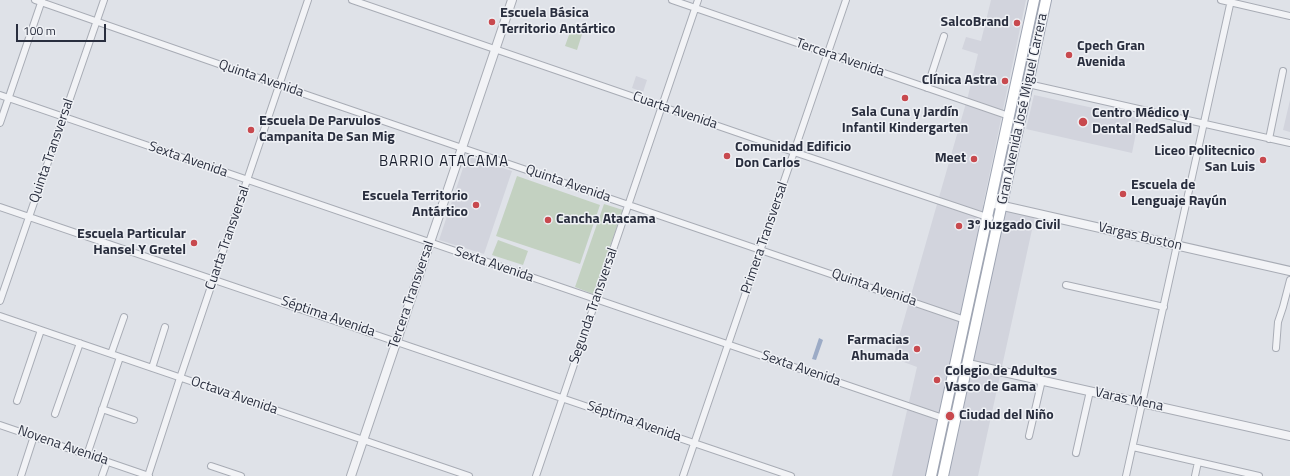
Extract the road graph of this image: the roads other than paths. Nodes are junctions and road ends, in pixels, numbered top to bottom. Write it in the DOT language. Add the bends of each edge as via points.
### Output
graph roads {
  1 [pos="35,0"];
  2 [pos="104,0"];
  3 [pos="308,0"];
  4 [pos="352,0"];
  5 [pos="512,0"];
  6 [pos="672,0"];
  7 [pos="698,0"];
  8 [pos="846,0"];
  9 [pos="1034,0"];
  10 [pos="1046,0"];
  11 [pos="1221,0"];
  12 [pos="42,1"];
  13 [pos="1230,1"];
  14 [pos="695,8"];
  15 [pos="1290,16"];
  16 [pos="97,21"];
  17 [pos="944,36"];
  18 [pos="496,50"];
  19 [pos="828,54"];
  20 [pos="1283,71"];
  21 [pos="1028,84"];
  22 [pos="280,85"];
  23 [pos="927,88"];
  24 [pos="0,95"];
  25 [pos="8,98"];
  26 [pos="662,106"];
  27 [pos="1009,116"];
  28 [pos="64,117"];
  29 [pos="0,123"];
  30 [pos="1204,124"];
  31 [pos="1269,139"];
  32 [pos="1290,143"];
  33 [pos="462,148"];
  34 [pos="794,152"];
  35 [pos="247,180"];
  36 [pos="990,204"];
  37 [pos="629,205"];
  38 [pos="1002,206"];
  39 [pos="0,207"];
  40 [pos="30,217"];
  41 [pos="987,217"];
  42 [pos="999,220"];
  43 [pos="430,242"];
  44 [pos="1177,245"];
  45 [pos="761,250"];
  46 [pos="1290,271"];
  47 [pos="214,279"];
  48 [pos="1290,280"];
  49 [pos="1066,285"];
  50 [pos="596,300"];
  51 [pos="0,301"];
  52 [pos="1164,307"];
  53 [pos="0,316"];
  54 [pos="124,317"];
  55 [pos="965,320"];
  56 [pos="165,327"];
  57 [pos="41,330"];
  58 [pos="397,341"];
  59 [pos="80,343"];
  60 [pos="729,344"];
  61 [pos="1276,348"];
  62 [pos="958,349"];
  63 [pos="111,354"];
  64 [pos="120,357"];
  65 [pos="968,364"];
  66 [pos="152,368"];
  67 [pos="180,378"];
  68 [pos="1042,380"];
  69 [pos="1090,391"];
  70 [pos="563,398"];
  71 [pos="17,401"];
  72 [pos="1143,403"];
  73 [pos="102,409"];
  74 [pos="55,414"];
  75 [pos="943,418"];
  76 [pos="134,420"];
  77 [pos="0,425"];
  78 [pos="34,436"];
  79 [pos="1029,436"];
  80 [pos="1290,436"];
  81 [pos="363,439"];
  82 [pos="695,443"];
  83 [pos="1133,448"];
  84 [pos="1076,453"];
  85 [pos="87,455"];
  86 [pos="107,462"];
  87 [pos="1198,462"];
  88 [pos="211,466"];
  89 [pos="230,474"];
  90 [pos="21,476"];
  91 [pos="102,476"];
  92 [pos="148,476"];
  93 [pos="240,476"];
  94 [pos="351,476"];
  95 [pos="469,476"];
  96 [pos="536,476"];
  97 [pos="683,476"];
  98 [pos="791,476"];
  99 [pos="931,476"];
  100 [pos="943,476"];
  101 [pos="1126,476"];
  102 [pos="1195,476"];
  103 [pos="1258,476"];
  1 -- 12 [label="street, Quinta Avenida"];
  2 -- 16 [label="street, Quinta Transversal"];
  3 -- 22 [label="street, Cuarta Transversal"];
  4 -- 18 [label="street, Cuarta Avenida"];
  5 -- 18 [label="street, Tercera Transversal"];
  6 -- 14 [label="street, Tercera Avenida"];
  7 -- 14 [label="street, Segunda Transversal"];
  8 -- 19 [label="street, Primera Transversal"];
  9 -- 27 [label="main road, Gran Avenida José Miguel Carrera"];
  10 -- 21 [label="main road, Gran Avenida José Miguel Carrera"];
  11 -- 13 [label="street"];
  12 -- 16 [label="street, Quinta Avenida"];
  12 -- 25 [label="street"];
  13 -- 15 [label="street"];
  13 -- 30 [label="street"];
  14 -- 19 [label="street, Tercera Avenida"];
  14 -- 26 [label="street, Segunda Transversal"];
  16 -- 22 [label="street, Quinta Avenida"];
  16 -- 28 [label="street, Quinta Transversal"];
  17 -- 23 [label="street"];
  18 -- 26 [label="street, Cuarta Avenida"];
  18 -- 33 [label="street, Tercera Transversal"];
  19 -- 23 [label="street, Tercera Avenida"];
  19 -- 34 [label="street, Primera Transversal"];
  20 -- 31 [label="street"];
  21 -- 30 [label="street"];
  21 -- 38 [label="main road, Gran Avenida José Miguel Carrera"];
  22 -- 33 [label="street, Quinta Avenida"];
  22 -- 35 [label="street, Cuarta Transversal"];
  23 -- 27 [label="street, Tercera Avenida"];
  24 -- 25 [label="street, Sexta Avenida"];
  25 -- 28 [label="street, Sexta Avenida"];
  25 -- 29 [label="street"];
  26 -- 34 [label="street, Cuarta Avenida"];
  26 -- 37 [label="street, Segunda Transversal"];
  27 -- 36 [label="main road, Gran Avenida José Miguel Carrera"];
  28 -- 35 [label="street, Sexta Avenida"];
  28 -- 40 [label="street, Quinta Transversal"];
  30 -- 31 [label="street"];
  30 -- 44 [label="street"];
  31 -- 32 [label="street"];
  33 -- 37 [label="street, Quinta Avenida"];
  33 -- 43 [label="street, Tercera Transversal"];
  34 -- 41 [label="street, Cuarta Avenida"];
  34 -- 45 [label="street, Primera Transversal"];
  35 -- 43 [label="street, Sexta Avenida"];
  35 -- 47 [label="street, Cuarta Transversal"];
  36 -- 38 [label="street, Vargas Buston"];
  36 -- 41 [label="main road, Gran Avenida José Miguel Carrera"];
  37 -- 45 [label="street, Quinta Avenida"];
  37 -- 50 [label="street, Segunda Transversal"];
  38 -- 42 [label="main road, Gran Avenida José Miguel Carrera"];
  38 -- 44 [label="street, Vargas Buston"];
  39 -- 40 [label="street, Séptima Avenida"];
  40 -- 47 [label="street, Séptima Avenida"];
  40 -- 51 [label="street, Quinta Transversal"];
  41 -- 42 [label="street, Cuarta Avenida"];
  41 -- 55 [label="main road, Gran Avenida José Miguel Carrera"];
  42 -- 65 [label="main road, Gran Avenida José Miguel Carrera"];
  43 -- 50 [label="street, Sexta Avenida"];
  43 -- 58 [label="street, Tercera Transversal"];
  44 -- 46 [label="street, Vargas Buston"];
  44 -- 52 [label="street"];
  45 -- 55 [label="street, Quinta Avenida"];
  45 -- 60 [label="street, Primera Transversal"];
  47 -- 58 [label="street, Séptima Avenida"];
  47 -- 67 [label="street, Cuarta Transversal"];
  48 -- 61 [label="street" via="1278,322"];
  49 -- 52 [label="street"];
  50 -- 60 [label="street, Sexta Avenida"];
  50 -- 70 [label="street, Segunda Transversal"];
  52 -- 72 [label="street"];
  53 -- 57 [label="street, Octava Avenida"];
  54 -- 63 [label="street"];
  55 -- 62 [label="main road, Gran Avenida José Miguel Carrera"];
  56 -- 66 [label="street"];
  57 -- 59 [label="street, Octava Avenida"];
  57 -- 71 [label="street"];
  58 -- 70 [label="street, Séptima Avenida"];
  58 -- 81 [label="street, Tercera Transversal"];
  59 -- 63 [label="street, Octava Avenida"];
  59 -- 74 [label="street"];
  60 -- 75 [label="street, Sexta Avenida"];
  60 -- 82 [label="street, Primera Transversal"];
  62 -- 65 [label="main road" via="962,360"];
  62 -- 75 [label="main road, Gran Avenida José Miguel Carrera"];
  63 -- 64 [label="street, Octava Avenida"];
  64 -- 66 [label="street, Octava Avenida"];
  64 -- 73 [label="street"];
  65 -- 68 [label="street, Varas Mena"];
  65 -- 100 [label="main road, Gran Avenida José Miguel Carrera"];
  66 -- 67 [label="street, Octava Avenida"];
  67 -- 81 [label="street, Octava Avenida"];
  67 -- 92 [label="street, Cuarta Transversal"];
  68 -- 69 [label="street, Varas Mena"];
  68 -- 79 [label="street"];
  69 -- 72 [label="street, Varas Mena"];
  69 -- 84 [label="street"];
  70 -- 82 [label="street, Séptima Avenida"];
  70 -- 96 [label="street, Segunda Transversal"];
  72 -- 80 [label="street, Varas Mena"];
  72 -- 83 [label="street"];
  73 -- 76 [label="street"];
  73 -- 85 [label="street"];
  75 -- 99 [label="main road, Gran Avenida José Miguel Carrera"];
  77 -- 78 [label="street, Novena Avenida"];
  78 -- 85 [label="street, Novena Avenida"];
  78 -- 90 [label="street"];
  81 -- 94 [label="street, Tercera Transversal"];
  81 -- 95 [label="street, Octava Avenida"];
  82 -- 97 [label="street, Primera Transversal"];
  82 -- 98 [label="street, Séptima Avenida"];
  83 -- 87 [label="street"];
  83 -- 101 [label="street"];
  85 -- 86 [label="street, Novena Avenida"];
  86 -- 91 [label="street"];
  86 -- 92 [label="street, Novena Avenida"];
  87 -- 102 [label="street"];
  87 -- 103 [label="street"];
  88 -- 89 [label="street"];
  89 -- 93 [label="street"];
}
